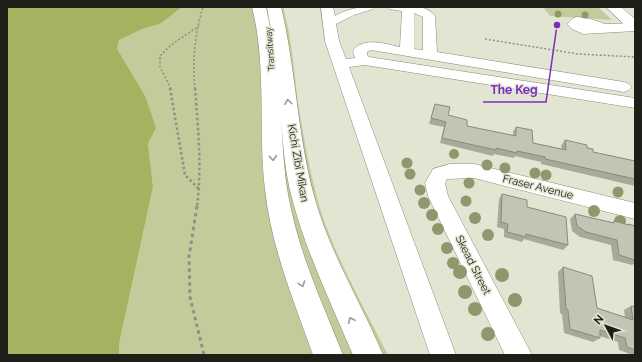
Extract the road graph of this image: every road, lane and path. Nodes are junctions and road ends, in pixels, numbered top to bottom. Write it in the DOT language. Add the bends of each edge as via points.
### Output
graph roads {
  1 [pos="203,7"];
  2 [pos="259,7"];
  3 [pos="264,7"];
  4 [pos="274,7"];
  5 [pos="327,7"];
  6 [pos="369,7"];
  7 [pos="393,7"];
  8 [pos="613,7"];
  9 [pos="408,9"];
  10 [pos="330,23"];
  11 [pos="199,26"];
  12 [pos="635,27"];
  13 [pos="603,28"];
  14 [pos="485,39"];
  15 [pos="407,52"];
  16 [pos="482,53"];
  17 [pos="430,56"];
  18 [pos="635,57"];
  19 [pos="365,61"];
  20 [pos="341,64"];
  21 [pos="568,86"];
  22 [pos="624,87"];
  23 [pos="270,91"];
  24 [pos="635,104"];
  25 [pos="440,174"];
  26 [pos="199,190"];
  27 [pos="635,211"];
  28 [pos="204,355"];
  29 [pos="328,355"];
  30 [pos="368,355"];
  31 [pos="442,355"];
  32 [pos="519,355"];
  1 -- 11 [label="path"];
  2 -- 23 [label="main road, Kichi Zībī Mīkan"];
  3 -- 23 [label="street, Transitway" via="272,53"];
  30 -- 4 [label="main road, Kichi Zībī Mīkan, one-way" via="320,247 303,197 295,158 280,35"];
  5 -- 10 [label="street"];
  6 -- 10 [label="street" via="350,12"];
  7 -- 9 [label="street"];
  8 -- 12 [label="main road"];
  9 -- 15 [label="street"];
  9 -- 17 [label="street" via="419,9 429,16"];
  10 -- 20 [label="street" via="332,41"];
  11 -- 26 [label="path" via="194,81 200,150"];
  11 -- 26 [label="path" via="171,44 160,56 160,67 170,90 185,175"];
  12 -- 13 [label="street"];
  14 -- 18 [label="path" via="582,55"];
  15 -- 17 [label="street"];
  15 -- 19 [label="street" via="371,46 360,51 360,56"];
  16 -- 21 [label="street" via="562,64"];
  17 -- 21 [label="street"];
  19 -- 20 [label="street"];
  19 -- 21 [label="street"];
  20 -- 31 [label="street"];
  21 -- 22 [label="street"];
  21 -- 24 [label="street"];
  23 -- 29 [label="main road, Kichi Zībī Mīkan, one-way" via="273,159 280,211 297,270"];
  25 -- 27 [label="street, Fraser Avenue" via="450,171 474,172"];
  25 -- 32 [label="street, Skead Street" via="435,183 438,196"];
  26 -- 28 [label="path" via="189,257 190,297"];
}
